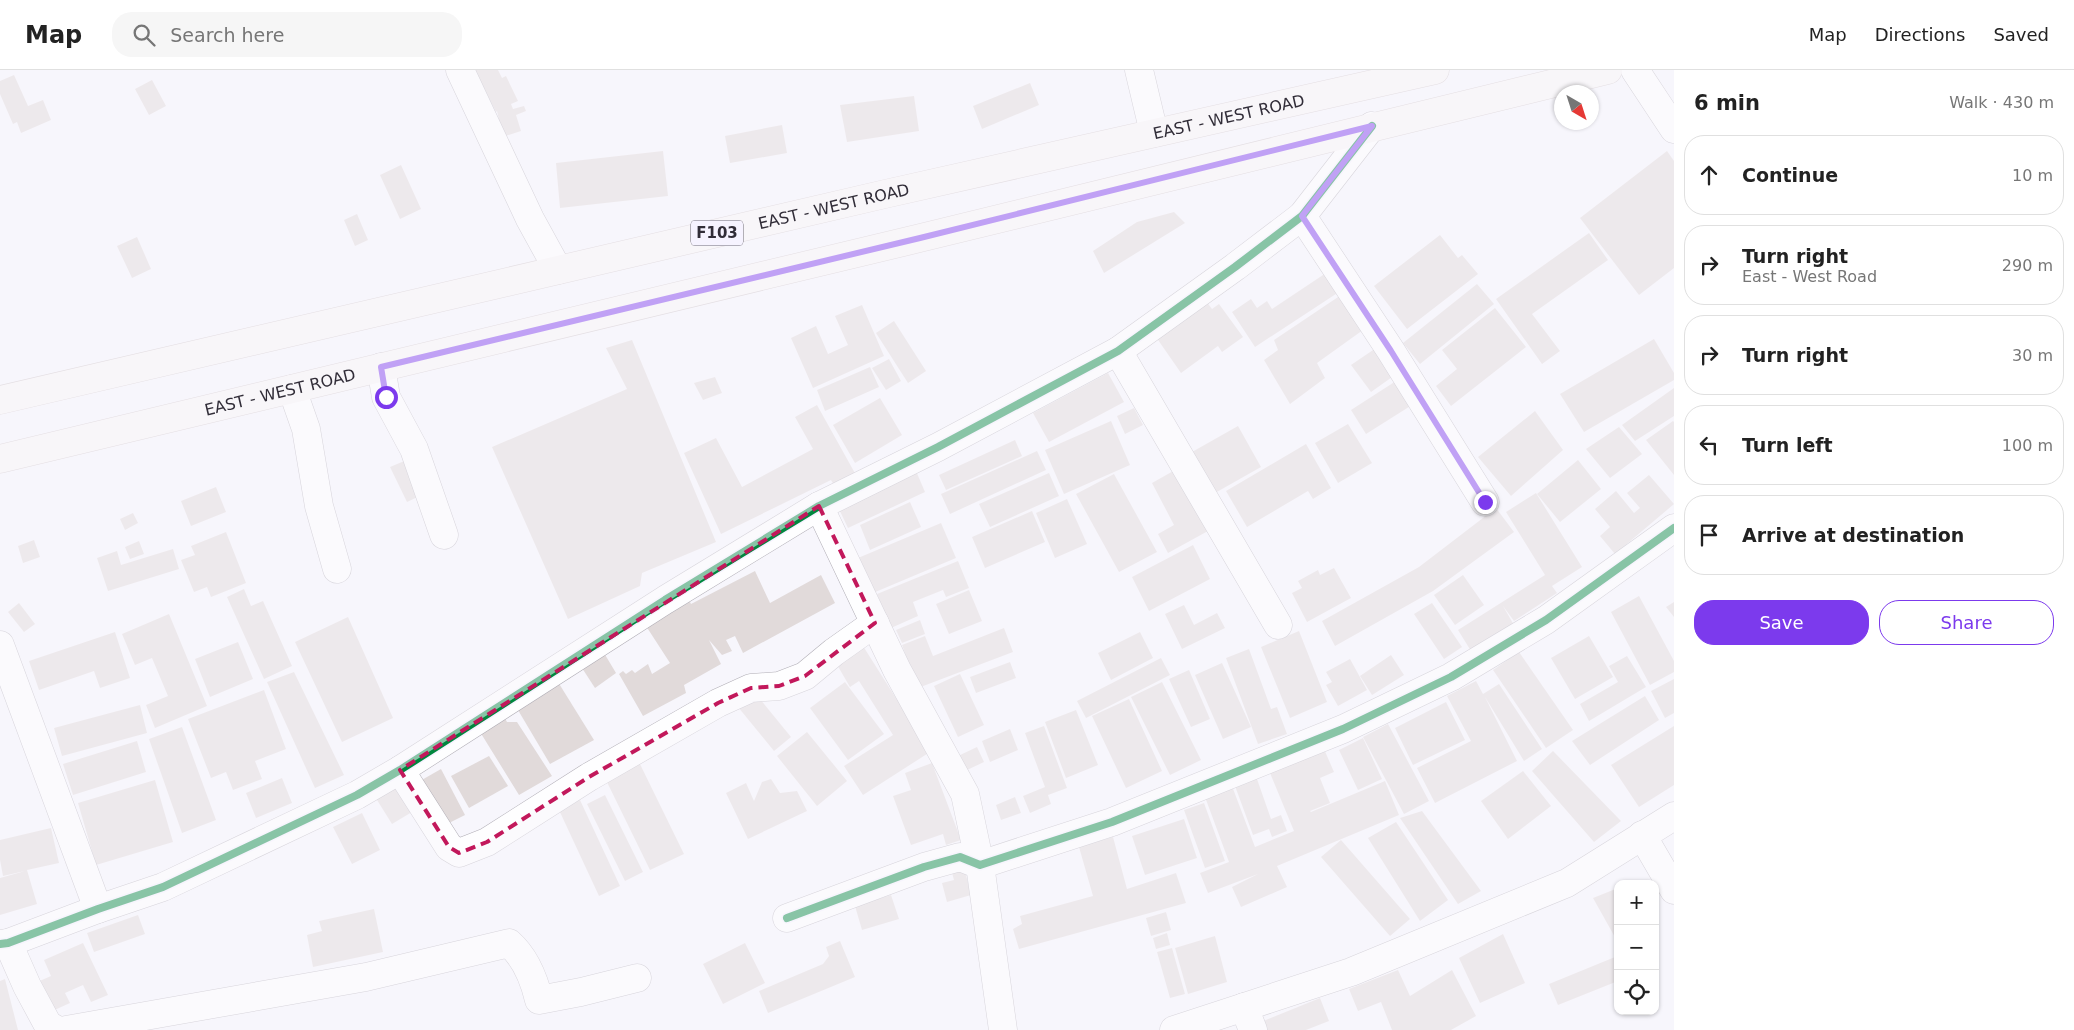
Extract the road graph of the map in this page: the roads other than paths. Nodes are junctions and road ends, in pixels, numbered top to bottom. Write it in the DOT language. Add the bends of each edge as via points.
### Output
graph roads {
  1 [pos="460,70"];
  2 [pos="1138,70"];
  3 [pos="1434,70"];
  4 [pos="1608,70"];
  5 [pos="1635,70"];
  6 [pos="1372,126"];
  7 [pos="1674,129"];
  8 [pos="1154,133"];
  9 [pos="1302,216"];
  10 [pos="558,270"];
  11 [pos="1118,351"];
  12 [pos="381,367"];
  13 [pos="292,389"];
  14 [pos="0,400"];
  15 [pos="0,458"];
  16 [pos="1485,502"];
  17 [pos="819,506"];
  18 [pos="1674,528"];
  19 [pos="444,535"];
  20 [pos="338,569"];
  21 [pos="875,623"];
  22 [pos="1278,624"];
  23 [pos="0,645"];
  24 [pos="400,770"];
  25 [pos="1674,816"];
  26 [pos="1642,835"];
  27 [pos="980,865"];
  28 [pos="1674,890"];
  29 [pos="98,909"];
  30 [pos="787,918"];
  31 [pos="4,944"];
  32 [pos="637,978"];
  33 [pos="1249,1019"];
  34 [pos="57,1030"];
  35 [pos="66,1030"];
  36 [pos="1003,1030"];
  37 [pos="1174,1030"];
  1 -- 10 [label="street" via="530,219"];
  2 -- 8 [label="street"];
  3 -- 8 [label="main road, EAST - WEST ROAD / F103"];
  4 -- 6 [label="main road, EAST - WEST ROAD"];
  5 -- 7 [label="street"];
  6 -- 9 [label="street"];
  6 -- 12 [label="main road, EAST - WEST ROAD"];
  8 -- 10 [label="main road, EAST - WEST ROAD / F103"];
  9 -- 11 [label="street"];
  9 -- 16 [label="street"];
  10 -- 14 [label="main road, EAST - WEST ROAD / F103"];
  11 -- 17 [label="street"];
  11 -- 22 [label="street"];
  12 -- 13 [label="main road, EAST - WEST ROAD"];
  12 -- 19 [label="street" via="386,397 414,449"];
  13 -- 15 [label="main road, EAST - WEST ROAD"];
  13 -- 20 [label="street" via="306,429 319,506"];
  17 -- 21 [label="street"];
  17 -- 24 [label="street" via="657,605"];
  18 -- 27 [label="street" via="1546,620 1451,677 1343,729 1112,822"];
  21 -- 24 [label="street" via="805,676 778,686 751,688 718,703 588,777 487,842 459,853 449,847"];
  21 -- 27 [label="street" via="965,794"];
  23 -- 29 [label="street"];
  24 -- 29 [label="street" via="163,887"];
  25 -- 26 [label="street"];
  26 -- 28 [label="street"];
  26 -- 33 [label="street" via="1567,883 1351,972"];
  27 -- 30 [label="street" via="960,857"];
  27 -- 36 [label="street"];
  29 -- 31 [label="street"];
  31 -- 34 [label="street" via="48,1025"];
  32 -- 35 [label="street" via="539,1000 535,982 520,953 509,943 366,977"];
  33 -- 37 [label="street"];
}
